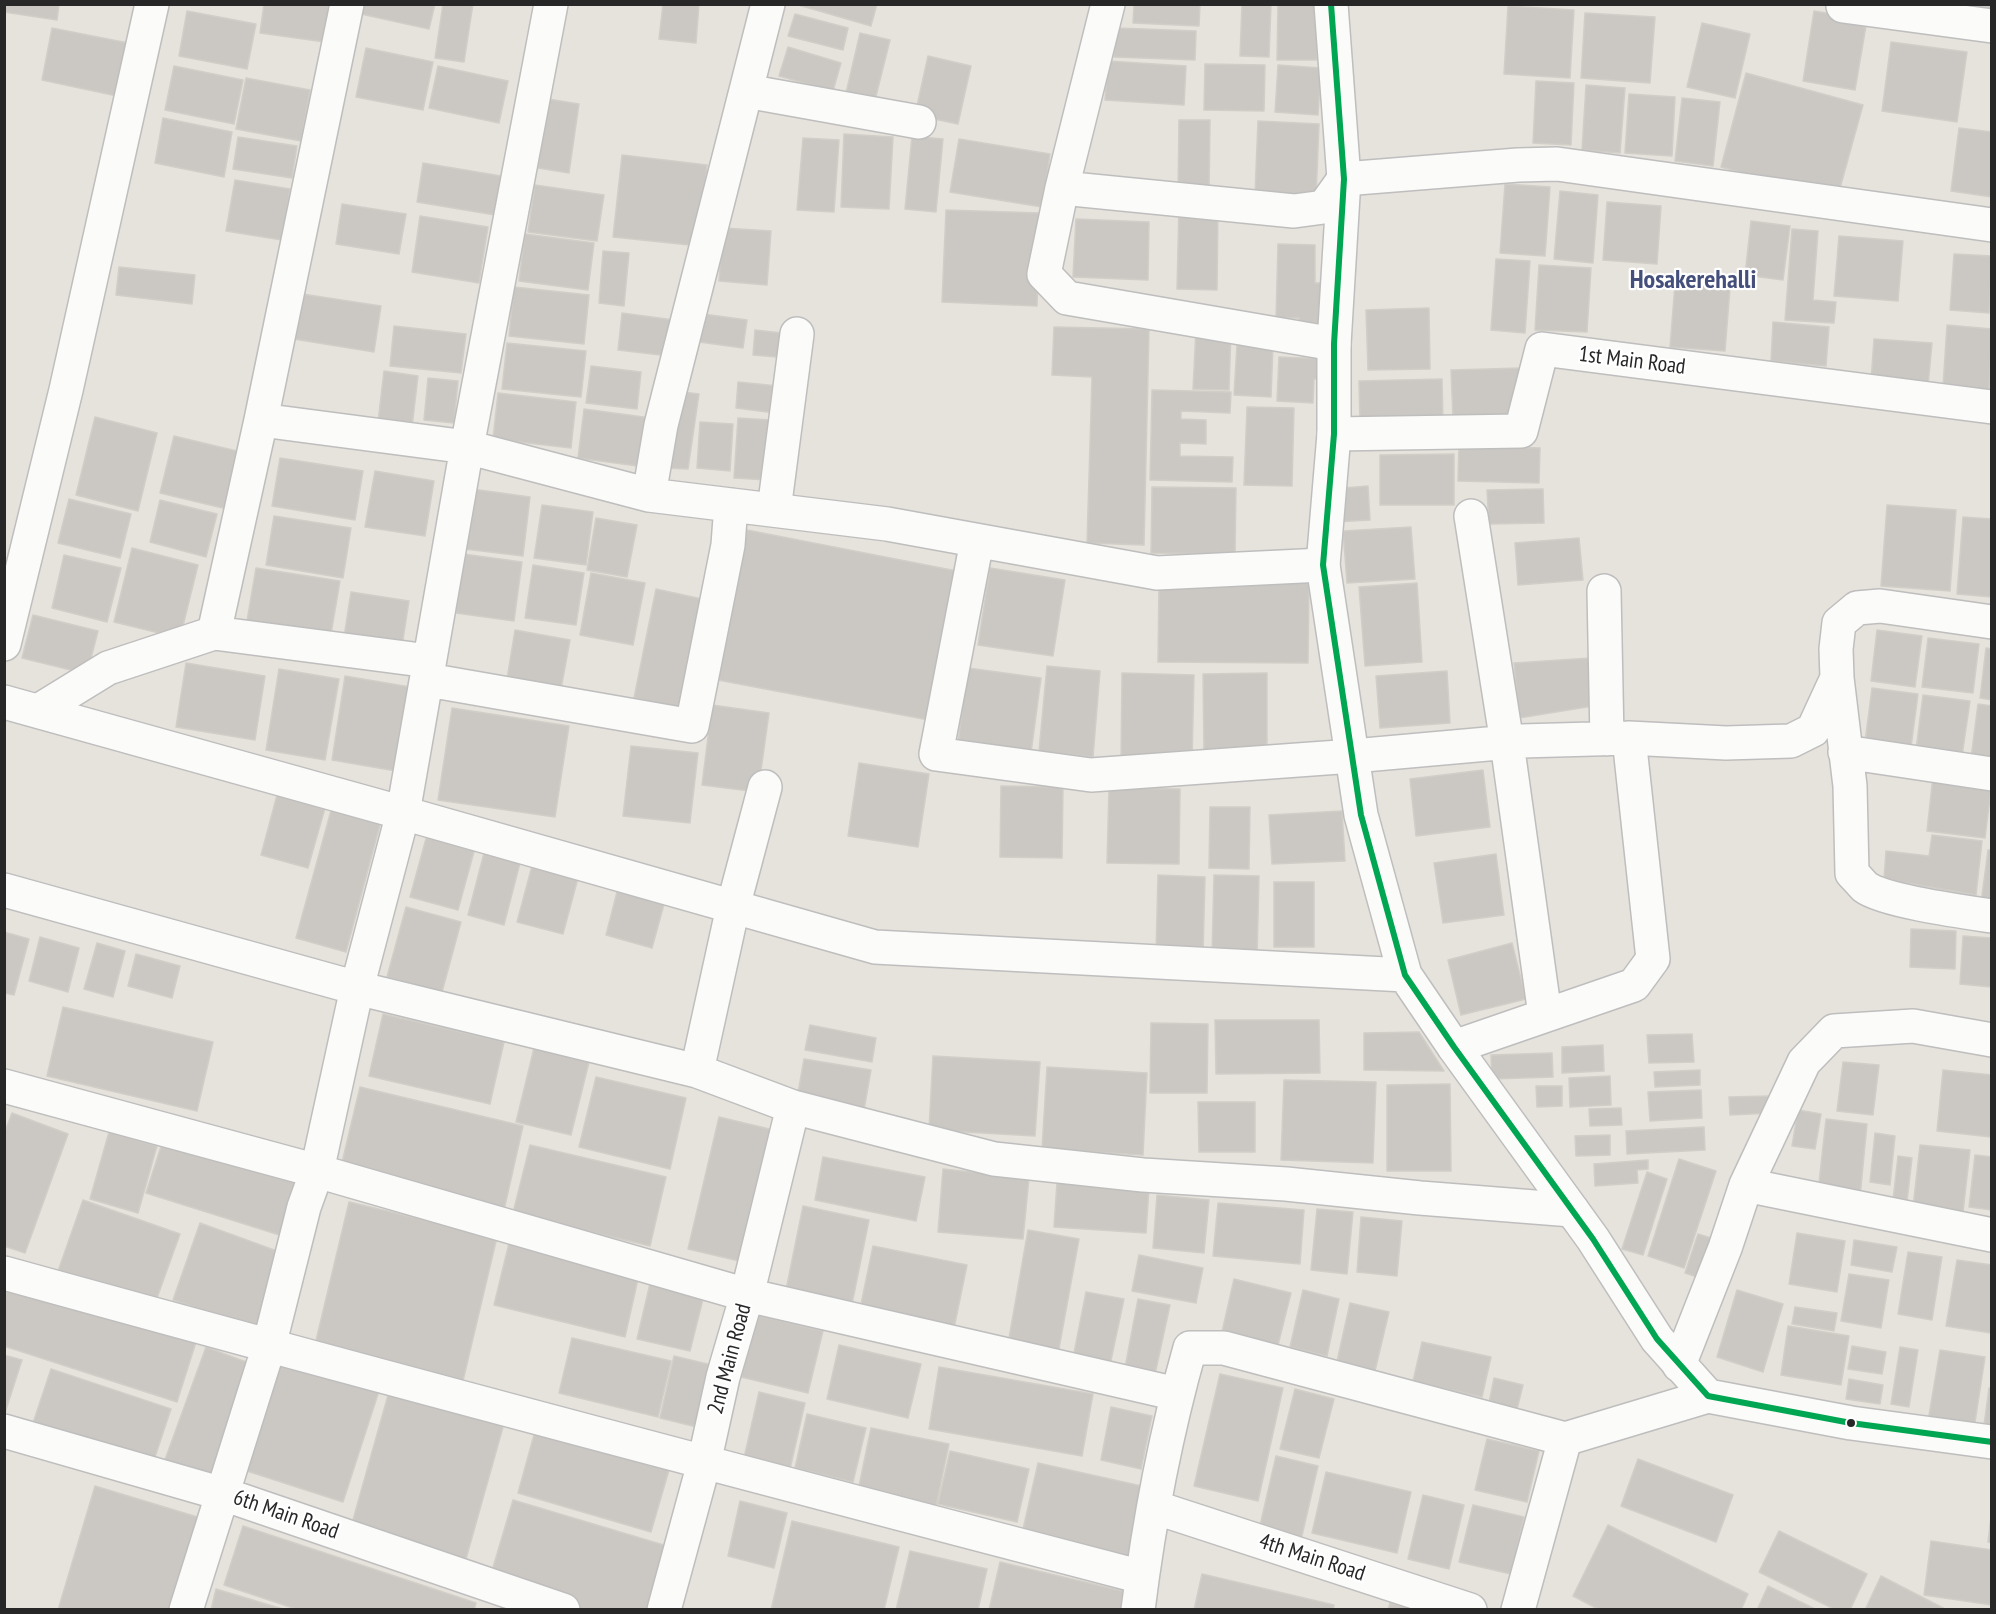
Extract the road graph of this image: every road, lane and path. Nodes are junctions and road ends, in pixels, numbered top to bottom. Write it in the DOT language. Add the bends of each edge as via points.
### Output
graph roads {
  1 [pos="152,4"];
  2 [pos="347,4"];
  3 [pos="551,4"];
  4 [pos="768,4"];
  5 [pos="1108,4"];
  6 [pos="1331,4"];
  7 [pos="1843,6"];
  8 [pos="1992,26"];
  9 [pos="746,91"];
  10 [pos="919,122"];
  11 [pos="1344,179"];
  12 [pos="1062,188"];
  13 [pos="1992,225"];
  14 [pos="797,334"];
  15 [pos="1334,344"];
  16 [pos="1992,407"];
  17 [pos="261,420"];
  18 [pos="1334,434"];
  19 [pos="467,447"];
  20 [pos="649,495"];
  21 [pos="731,505"];
  22 [pos="774,510"];
  23 [pos="1471,516"];
  24 [pos="977,541"];
  25 [pos="1323,565"];
  26 [pos="1604,591"];
  27 [pos="1992,622"];
  28 [pos="214,633"];
  29 [pos="4,644"];
  30 [pos="428,670"];
  31 [pos="1837,678"];
  32 [pos="4,702"];
  33 [pos="38,711"];
  34 [pos="1618,738"];
  35 [pos="1507,742"];
  36 [pos="1845,752"];
  37 [pos="1353,756"];
  38 [pos="1992,774"];
  39 [pos="765,787"];
  40 [pos="404,813"];
  41 [pos="4,890"];
  42 [pos="733,907"];
  43 [pos="1992,916"];
  44 [pos="1406,975"];
  45 [pos="357,988"];
  46 [pos="1545,1015"];
  47 [pos="1992,1040"];
  48 [pos="1454,1047"];
  49 [pos="697,1071"];
  50 [pos="4,1086"];
  51 [pos="793,1107"];
  52 [pos="317,1171"];
  53 [pos="1746,1185"];
  54 [pos="1572,1210"];
  55 [pos="1992,1235"];
  56 [pos="4,1273"];
  57 [pos="747,1294"];
  58 [pos="269,1346"];
  59 [pos="1679,1365"];
  60 [pos="1177,1394"];
  61 [pos="1708,1396"];
  62 [pos="4,1431"];
  63 [pos="1565,1439"];
  64 [pos="1992,1442"];
  65 [pos="704,1463"];
  66 [pos="223,1494"];
  67 [pos="1154,1507"];
  68 [pos="1142,1577"];
  69 [pos="186,1610"];
  70 [pos="563,1610"];
  71 [pos="664,1610"];
  72 [pos="1138,1610"];
  73 [pos="1470,1610"];
  74 [pos="1518,1610"];
  1 -- 29 [label="street" via="69,379"];
  2 -- 17 [label="street"];
  3 -- 19 [label="street"];
  4 -- 9 [label="street"];
  5 -- 12 [label="street"];
  6 -- 11 [label="street"];
  7 -- 8 [label="street"];
  9 -- 10 [label="street"];
  9 -- 20 [label="street" via="661,425"];
  11 -- 12 [label="street" via="1324,207 1294,211"];
  11 -- 13 [label="street" via="1557,164"];
  11 -- 15 [label="street"];
  12 -- 15 [label="street" via="1044,274 1067,298"];
  14 -- 22 [label="street"];
  15 -- 18 [label="street"];
  16 -- 18 [label="street, 1st Main Road" via="1542,349 1521,431"];
  17 -- 19 [label="street"];
  17 -- 28 [label="street"];
  18 -- 25 [label="street"];
  19 -- 20 [label="street"];
  19 -- 30 [label="street"];
  20 -- 21 [label="street"];
  21 -- 22 [label="street"];
  21 -- 30 [label="street" via="728,545 692,726"];
  22 -- 24 [label="street" via="887,524"];
  23 -- 35 [label="street"];
  24 -- 25 [label="street" via="1157,573"];
  24 -- 37 [label="street" via="936,754 1091,775"];
  25 -- 37 [label="street"];
  26 -- 34 [label="street"];
  27 -- 31 [label="street" via="1880,606 1857,608 1839,623"];
  28 -- 30 [label="street"];
  28 -- 33 [label="street" via="108,668"];
  30 -- 40 [label="street"];
  31 -- 34 [label="street" via="1813,730 1791,741 1726,743"];
  31 -- 36 [label="street"];
  32 -- 33 [label="street"];
  33 -- 40 [label="street"];
  34 -- 35 [label="street"];
  34 -- 46 [label="street" via="1653,959 1634,985"];
  35 -- 37 [label="street"];
  35 -- 46 [label="street"];
  36 -- 38 [label="street"];
  36 -- 43 [label="street" via="1850,786 1852,873 1866,888 1886,895"];
  37 -- 44 [label="street" via="1361,815"];
  39 -- 42 [label="street"];
  40 -- 42 [label="street"];
  40 -- 45 [label="street"];
  41 -- 45 [label="street"];
  42 -- 44 [label="street" via="875,947"];
  42 -- 49 [label="street"];
  44 -- 48 [label="street"];
  45 -- 49 [label="street"];
  45 -- 52 [label="street"];
  46 -- 48 [label="street"];
  47 -- 53 [label="street" via="1913,1026 1834,1030 1804,1062"];
  48 -- 54 [label="street"];
  49 -- 51 [label="street"];
  50 -- 52 [label="street"];
  51 -- 54 [label="street" via="994,1159"];
  51 -- 57 [label="street, 2nd Main Road"];
  52 -- 57 [label="street"];
  52 -- 58 [label="street" via="304,1207"];
  53 -- 55 [label="street"];
  53 -- 59 [label="street"];
  54 -- 59 [label="street" via="1657,1339"];
  56 -- 58 [label="street"];
  57 -- 60 [label="street"];
  57 -- 65 [label="street, 2nd Main Road"];
  58 -- 65 [label="street"];
  58 -- 66 [label="street"];
  59 -- 61 [label="street"];
  60 -- 63 [label="street" via="1190,1348 1224,1348"];
  60 -- 67 [label="street"];
  61 -- 63 [label="street"];
  61 -- 64 [label="street" via="1851,1423"];
  62 -- 66 [label="street, 6th Main Road"];
  63 -- 74 [label="street"];
  65 -- 68 [label="street"];
  65 -- 71 [label="street, 2nd Main Road"];
  66 -- 69 [label="street"];
  66 -- 70 [label="street, 6th Main Road"];
  67 -- 68 [label="street"];
  67 -- 73 [label="street, 4th Main Road"];
  68 -- 72 [label="street"];
}
